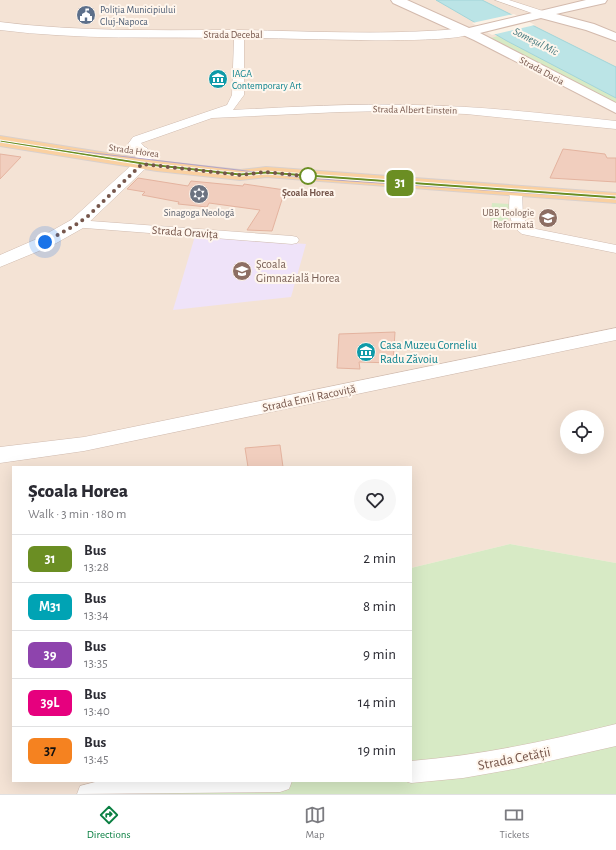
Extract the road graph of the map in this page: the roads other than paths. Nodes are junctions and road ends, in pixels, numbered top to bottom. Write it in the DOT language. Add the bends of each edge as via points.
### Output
graph roads {
  1 [pos="397,0"];
  2 [pos="500,0"];
  3 [pos="601,0"];
  4 [pos="543,14"];
  5 [pos="0,26"];
  6 [pos="466,32"];
  7 [pos="237,34"];
  8 [pos="616,37"];
  9 [pos="616,110"];
  10 [pos="213,115"];
  11 [pos="616,125"];
  12 [pos="0,140"];
  13 [pos="142,158"];
  14 [pos="516,190"];
  15 [pos="616,198"];
  16 [pos="77,224"];
  17 [pos="292,240"];
  18 [pos="616,249"];
  19 [pos="0,262"];
  20 [pos="616,334"];
  21 [pos="0,455"];
  22 [pos="616,735"];
  23 [pos="412,772"];
  24 [pos="261,782"];
  25 [pos="89,794"];
  1 -- 6 [label="main road, Strada Dacia"];
  2 -- 4 [label="street"];
  3 -- 4 [label="main road"];
  4 -- 6 [label="main road"];
  4 -- 8 [label="main road"];
  5 -- 7 [label="street, Strada Decebal" via="90,33"];
  6 -- 7 [label="street, Strada Decebal" via="416,36"];
  6 -- 9 [label="main road, Strada Dacia"];
  7 -- 10 [label="street" via="238,95 231,107"];
  10 -- 11 [label="street, Strada Albert Einstein" via="340,108 416,108 511,113"];
  10 -- 13 [label="street" via="137,140 134,144"];
  12 -- 13 [label="main road, Strada Horea"];
  13 -- 14 [label="main road, Strada Horea" via="240,175 266,172"];
  13 -- 16 [label="street"];
  14 -- 15 [label="main road, Strada Horea"];
  14 -- 18 [label="street" via="516,221 527,231"];
  16 -- 17 [label="street, Strada Oravița"];
  16 -- 19 [label="street"];
  20 -- 21 [label="street, Strada Emil Racoviță" via="84,444"];
  22 -- 23 [label="street, Strada Cetății" via="470,766"];
  24 -- 25 [label="street" via="125,789"];
}
